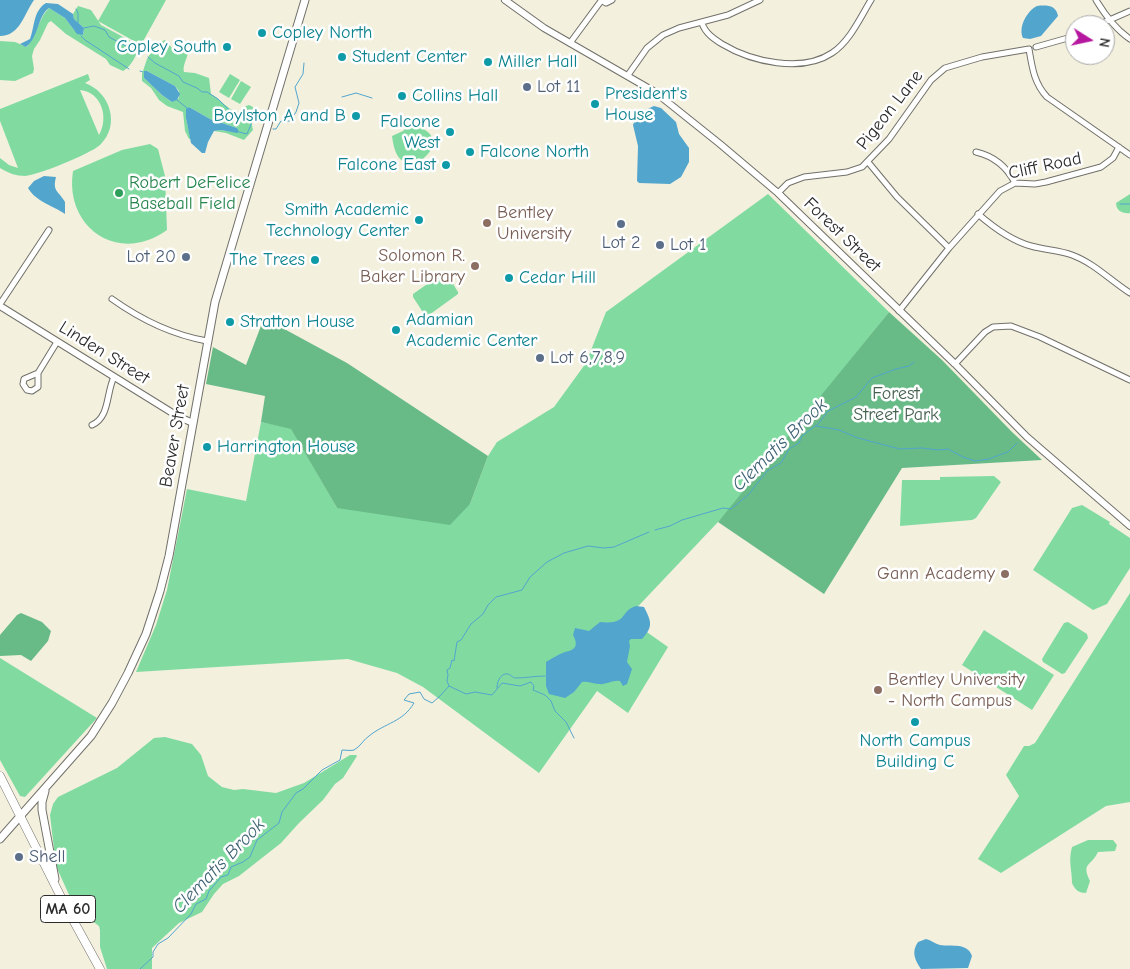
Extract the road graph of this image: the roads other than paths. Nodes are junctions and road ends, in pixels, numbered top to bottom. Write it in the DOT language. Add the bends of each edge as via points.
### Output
graph roads {
  1 [pos="305,0"];
  2 [pos="506,0"];
  3 [pos="612,0"];
  4 [pos="760,0"];
  5 [pos="870,0"];
  6 [pos="1096,0"];
  7 [pos="601,1"];
  8 [pos="1130,11"];
  9 [pos="1106,15"];
  10 [pos="1115,17"];
  11 [pos="702,23"];
  12 [pos="1115,27"];
  13 [pos="1065,39"];
  14 [pos="1130,39"];
  15 [pos="570,43"];
  16 [pos="1036,47"];
  17 [pos="628,75"];
  18 [pos="1119,147"];
  19 [pos="976,152"];
  20 [pos="1130,155"];
  21 [pos="868,162"];
  22 [pos="1015,183"];
  23 [pos="778,193"];
  24 [pos="978,214"];
  25 [pos="49,230"];
  26 [pos="949,248"];
  27 [pos="1130,293"];
  28 [pos="112,299"];
  29 [pos="0,305"];
  30 [pos="898,311"];
  31 [pos="207,341"];
  32 [pos="57,342"];
  33 [pos="955,364"];
  34 [pos="38,372"];
  35 [pos="114,377"];
  36 [pos="1130,380"];
  37 [pos="193,423"];
  38 [pos="92,424"];
  39 [pos="1130,526"];
  40 [pos="0,776"];
  41 [pos="47,787"];
  42 [pos="21,817"];
  43 [pos="0,839"];
  44 [pos="58,889"];
  45 [pos="100,969"];
  1 -- 31 [label="main road, Beaver Street" via="220,283"];
  2 -- 15 [label="street, Forest Street"];
  3 -- 7 [label="street"];
  4 -- 11 [label="street"];
  5 -- 11 [label="street" via="842,45 820,59 808,62 779,63 753,59 716,40 706,32"];
  6 -- 9 [label="street"];
  7 -- 15 [label="street"];
  8 -- 10 [label="street"];
  11 -- 17 [label="street" via="674,29 659,38 644,52"];
  12 -- 14 [label="street"];
  13 -- 16 [label="street"];
  15 -- 17 [label="street, Forest Street"];
  17 -- 23 [label="street, Forest Street" via="675,106"];
  18 -- 20 [label="street"];
  18 -- 21 [label="street, Pigeon Lane" via="1047,97 1036,82 1029,49 982,57 945,68 930,80 889,139"];
  18 -- 22 [label="street, Cliff Road" via="1113,158 1101,167 1046,182"];
  19 -- 22 [label="street" via="1002,165"];
  21 -- 23 [label="street, Pigeon Lane" via="847,172 804,177 788,183"];
  21 -- 26 [label="street" via="897,197"];
  22 -- 24 [label="street, Cliff Road" via="1000,191"];
  23 -- 30 [label="street, Forest Street"];
  24 -- 26 [label="street, Cliff Road"];
  24 -- 27 [label="street" via="1021,243 1079,258"];
  25 -- 29 [label="street"];
  26 -- 30 [label="street, Cliff Road"];
  28 -- 31 [label="street" via="150,322"];
  29 -- 32 [label="street, Linden Street"];
  30 -- 33 [label="street, Forest Street"];
  31 -- 37 [label="main road, Beaver Street"];
  32 -- 34 [label="street"];
  32 -- 35 [label="street, Linden Street"];
  33 -- 36 [label="street" via="985,332 993,327 1011,326"];
  33 -- 39 [label="street, Forest Street" via="1027,437"];
  35 -- 37 [label="street, Linden Street"];
  35 -- 38 [label="street" via="102,416"];
  37 -- 41 [label="main road, Beaver Street" via="165,572 143,641 102,719"];
  40 -- 42 [label="main road, MA 60"];
  41 -- 42 [label="main road, Beaver Street"];
  41 -- 44 [label="main road" via="42,798 42,810"];
  42 -- 43 [label="main road, Beaver Street"];
  42 -- 44 [label="main road, MA 60"];
  44 -- 45 [label="main road, MA 60"];
}
